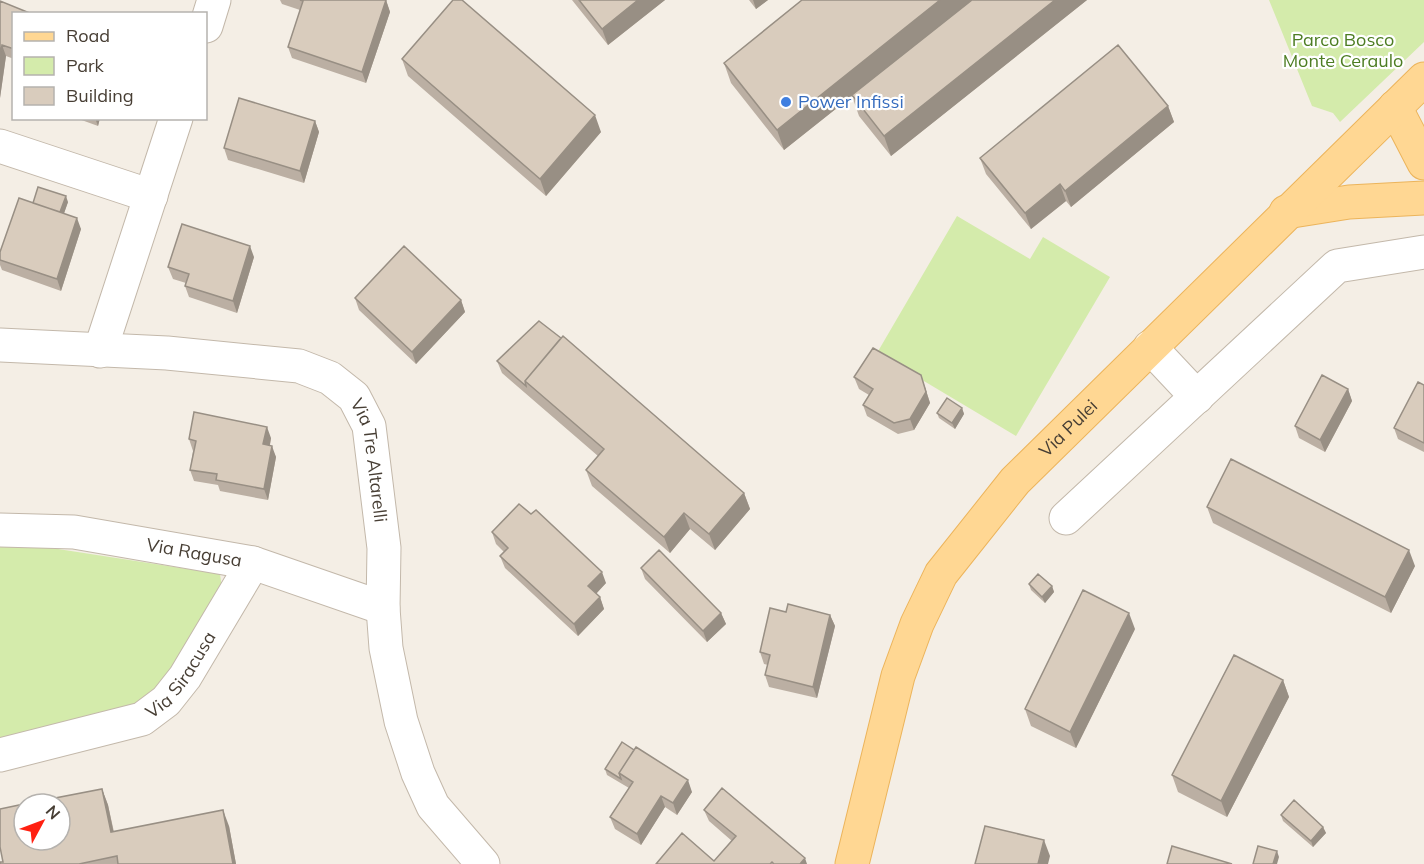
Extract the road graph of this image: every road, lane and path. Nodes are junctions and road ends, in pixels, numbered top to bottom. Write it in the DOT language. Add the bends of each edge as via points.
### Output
graph roads {
  1 [pos="214,0"];
  2 [pos="207,23"];
  3 [pos="1424,80"];
  4 [pos="1409,112"];
  5 [pos="175,120"];
  6 [pos="0,146"];
  7 [pos="1424,163"];
  8 [pos="151,196"];
  9 [pos="1424,198"];
  10 [pos="1286,212"];
  11 [pos="1424,252"];
  12 [pos="0,345"];
  13 [pos="1150,347"];
  14 [pos="100,351"];
  15 [pos="1197,397"];
  16 [pos="1066,518"];
  17 [pos="0,531"];
  18 [pos="253,563"];
  19 [pos="383,608"];
  20 [pos="0,755"];
  21 [pos="482,864"];
  22 [pos="852,864"];
  1 -- 2 [label="street"];
  3 -- 4 [label="main road, Via Pulei"];
  4 -- 7 [label="main road"];
  4 -- 10 [label="main road, Via Pulei"];
  5 -- 8 [label="street"];
  6 -- 8 [label="street"];
  8 -- 14 [label="street"];
  9 -- 10 [label="main road" via="1349,202"];
  10 -- 13 [label="main road, Via Pulei"];
  11 -- 15 [label="street" via="1337,266"];
  12 -- 14 [label="street, Via Tre Altarelli"];
  13 -- 15 [label="street"];
  13 -- 22 [label="main road, Via Pulei" via="1015,481 941,574 898,676"];
  14 -- 19 [label="street, Via Tre Altarelli" via="167,353 299,366 330,378 354,397 369,426 384,548"];
  15 -- 16 [label="street"];
  17 -- 18 [label="street, Via Ragusa" via="74,532"];
  18 -- 19 [label="street, Via Ragusa"];
  18 -- 20 [label="street, Via Siracusa" via="185,677 166,701 142,719"];
  19 -- 21 [label="street, Via Tre Altarelli" via="386,648 401,721 418,773 434,806"];
}
